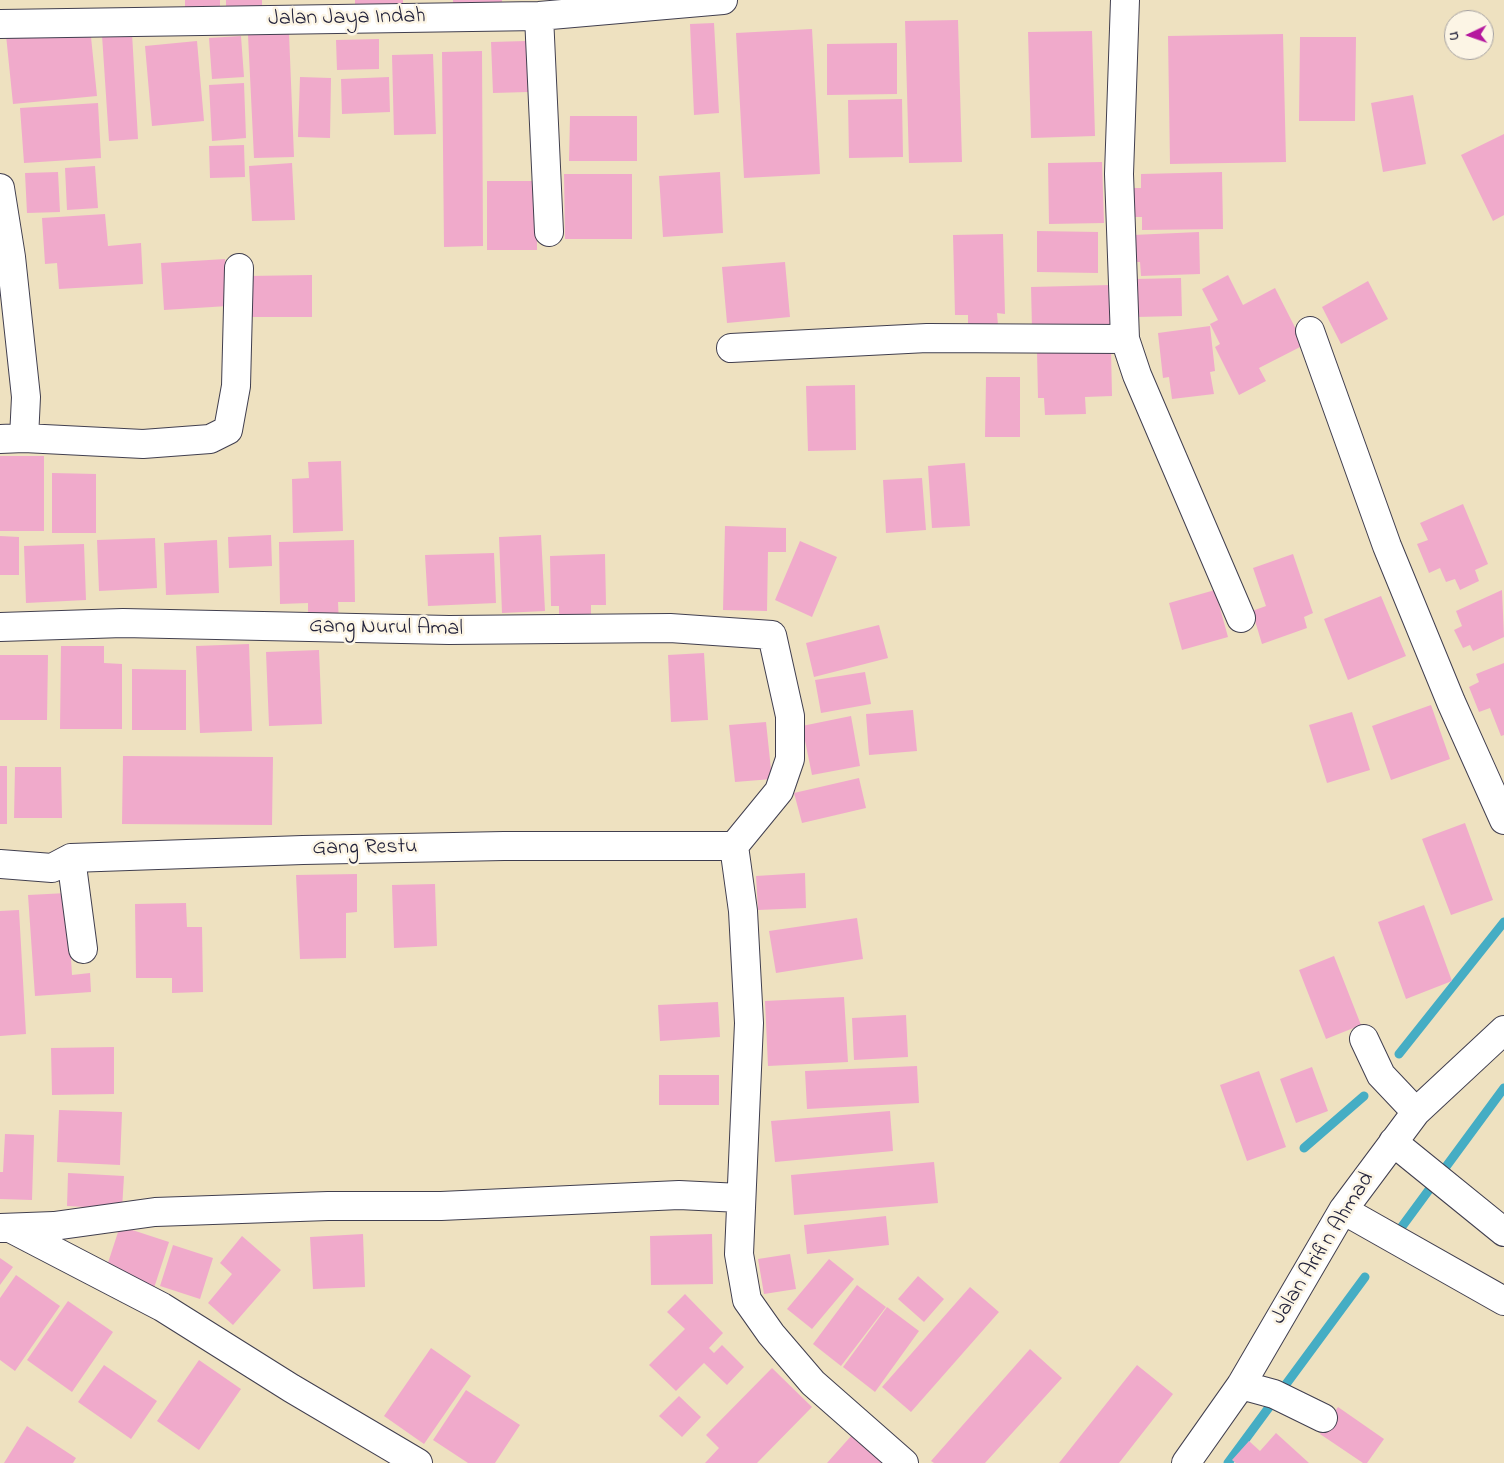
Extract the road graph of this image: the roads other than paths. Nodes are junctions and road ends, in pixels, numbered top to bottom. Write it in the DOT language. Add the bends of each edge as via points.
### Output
graph roads {
  1 [pos="723,0"];
  2 [pos="1125,0"];
  3 [pos="277,10"];
  4 [pos="539,16"];
  5 [pos="0,24"];
  6 [pos="0,188"];
  7 [pos="549,232"];
  8 [pos="6,257"];
  9 [pos="239,268"];
  10 [pos="1310,331"];
  11 [pos="1125,339"];
  12 [pos="731,348"];
  13 [pos="12,439"];
  14 [pos="1241,618"];
  15 [pos="0,627"];
  16 [pos="1504,820"];
  17 [pos="734,846"];
  18 [pos="71,858"];
  19 [pos="0,864"];
  20 [pos="82,949"];
  21 [pos="1504,1030"];
  22 [pos="1364,1039"];
  23 [pos="1416,1112"];
  24 [pos="1393,1142"];
  25 [pos="740,1198"];
  26 [pos="1343,1210"];
  27 [pos="6,1228"];
  28 [pos="1504,1232"];
  29 [pos="1504,1301"];
  30 [pos="1241,1384"];
  31 [pos="1323,1418"];
  32 [pos="418,1463"];
  33 [pos="904,1463"];
  34 [pos="1186,1463"];
  1 -- 4 [label="street, Jalan Jaya Indah"];
  2 -- 11 [label="street" via="1119,174"];
  3 -- 4 [label="street, Jalan Jaya Indah"];
  3 -- 5 [label="street, Jalan Jaya Indah"];
  4 -- 7 [label="street"];
  6 -- 8 [label="street"];
  8 -- 13 [label="street" via="26,397"];
  9 -- 13 [label="street" via="236,386 228,430 210,439 143,444"];
  10 -- 16 [label="street" via="1387,546"];
  11 -- 12 [label="street" via="927,338"];
  11 -- 14 [label="street" via="1136,375"];
  15 -- 17 [label="street, Gang Nurul Amal" via="123,623 449,630 670,628 772,635 790,716 790,759 779,791"];
  17 -- 18 [label="street, Gang Restu" via="504,846"];
  17 -- 25 [label="street" via="743,910 748,1023"];
  18 -- 19 [label="street, Gang Restu" via="52,868"];
  18 -- 20 [label="street"];
  21 -- 23 [label="street, Jalan Arifin Ahmad"];
  22 -- 23 [label="street" via="1381,1075"];
  23 -- 24 [label="street, Jalan Arifin Ahmad"];
  24 -- 26 [label="street, Jalan Arifin Ahmad"];
  24 -- 28 [label="street"];
  25 -- 27 [label="street" via="678,1195 441,1206 155,1212 54,1226"];
  25 -- 33 [label="street" via="738,1254 748,1300 771,1334 813,1383"];
  26 -- 29 [label="street"];
  26 -- 30 [label="street, Jalan Arifin Ahmad"];
  27 -- 32 [label="street" via="162,1307"];
  30 -- 31 [label="street" via="1284,1398"];
  30 -- 34 [label="street, Jalan Arifin Ahmad"];
}
